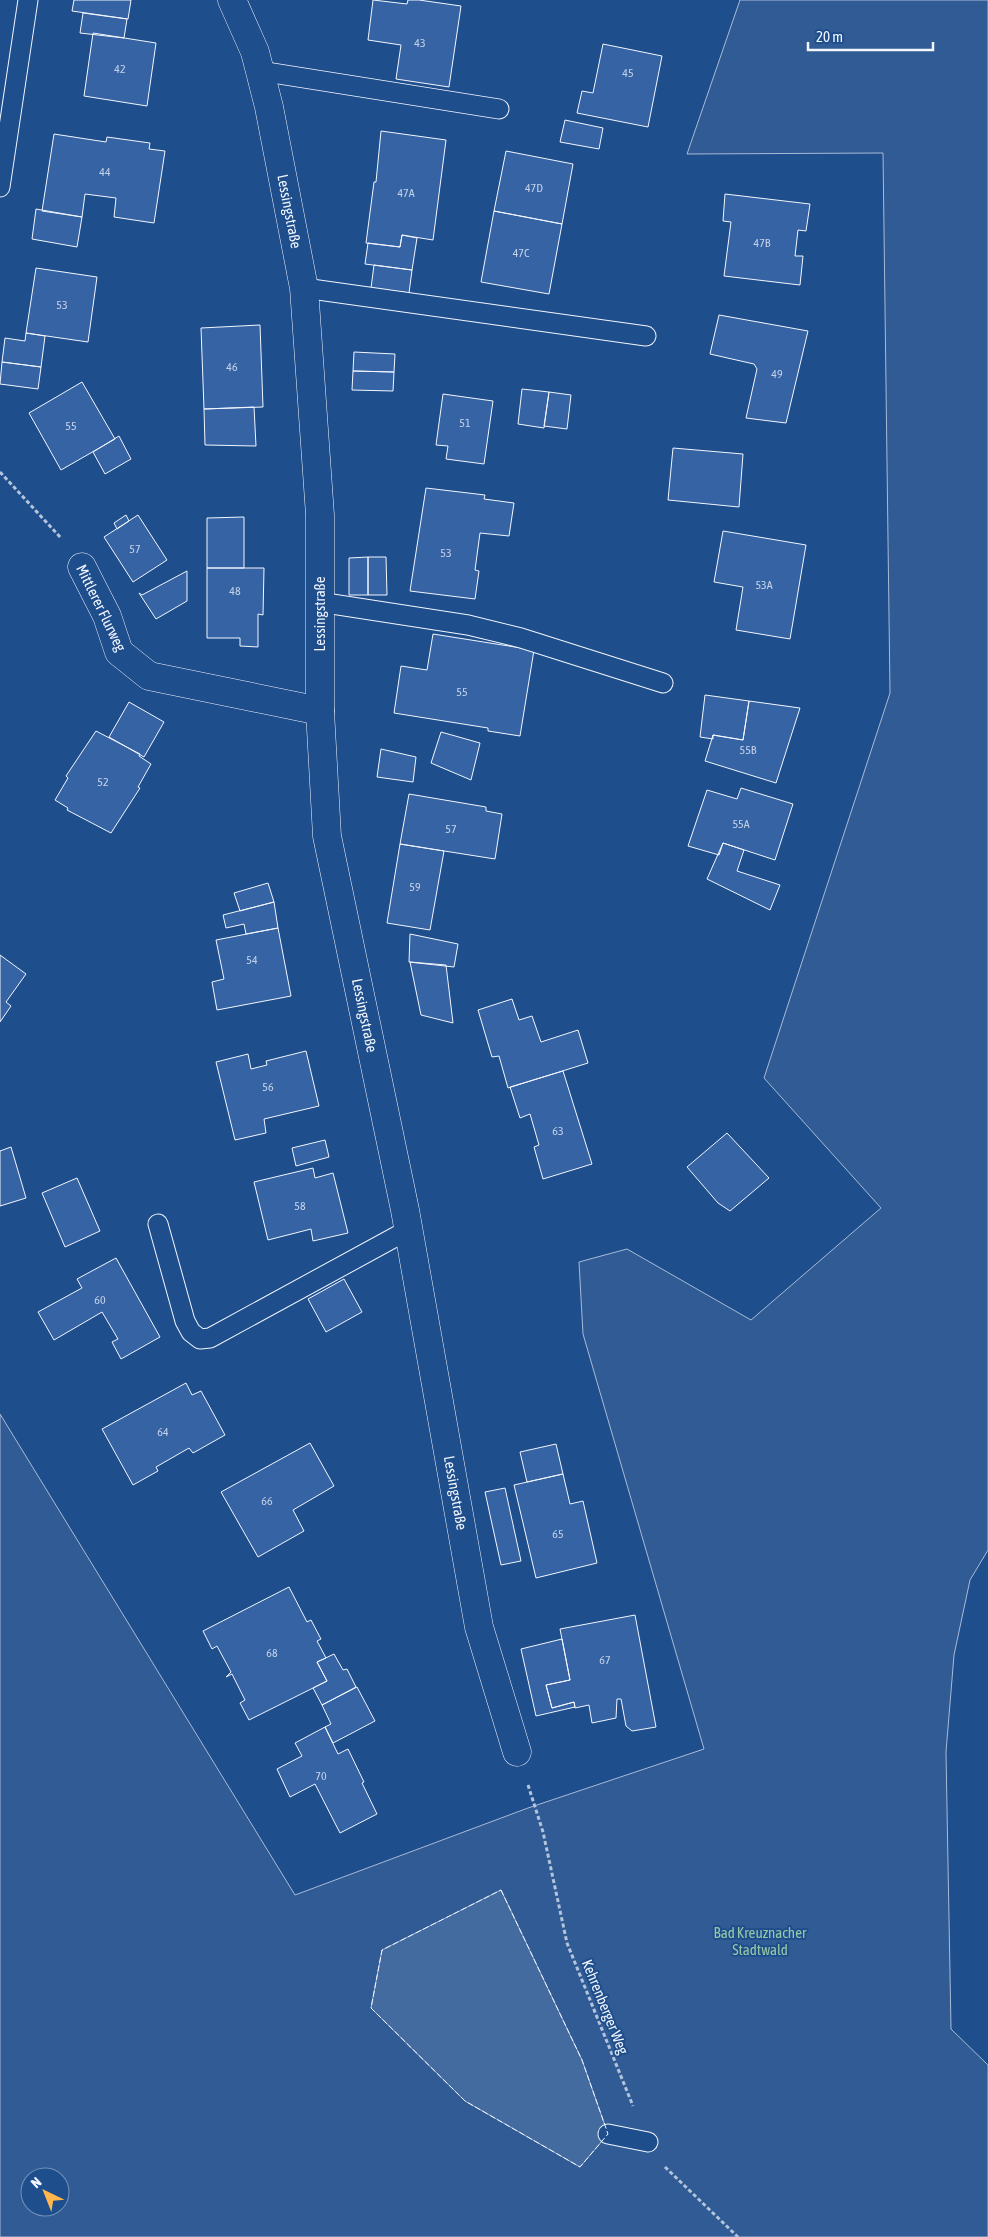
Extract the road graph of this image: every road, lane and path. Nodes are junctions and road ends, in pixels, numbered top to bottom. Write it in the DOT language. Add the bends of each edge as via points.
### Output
graph roads {
  1 [pos="28,0"];
  2 [pos="232,0"];
  3 [pos="260,71"];
  4 [pos="500,109"];
  5 [pos="0,187"];
  6 [pos="304,288"];
  7 [pos="646,336"];
  8 [pos="0,472"];
  9 [pos="82,567"];
  10 [pos="319,602"];
  11 [pos="663,683"];
  12 [pos="320,711"];
  13 [pos="158,1224"];
  14 [pos="408,1230"];
  15 [pos="517,1752"];
  16 [pos="608,2134"];
  17 [pos="648,2142"];
  18 [pos="738,2237"];
  1 -- 5 [label="lane"];
  2 -- 3 [label="street, Lessingstraße"];
  3 -- 4 [label="lane"];
  3 -- 6 [label="street, Lessingstraße"];
  6 -- 7 [label="lane"];
  6 -- 10 [label="street, Lessingstraße" via="320,515"];
  8 -- 9 [label="path, Mittlerer Flurweg" via="54,528"];
  9 -- 12 [label="street, Mittlerer Flurweg" via="107,616 119,652 149,676"];
  10 -- 11 [label="lane" via="468,625 521,638"];
  10 -- 12 [label="street, Lessingstraße"];
  12 -- 14 [label="street, Lessingstraße" via="327,836"];
  13 -- 14 [label="lane" via="185,1321 191,1332 200,1338 210,1338"];
  14 -- 15 [label="street, Lessingstraße" via="479,1627"];
  15 -- 17 [label="path, Kehrenberger Weg" via="543,1832 567,1943"];
  16 -- 17 [label="lane"];
  17 -- 18 [label="path, Kehrenberger Weg" via="663,2166"];
}
